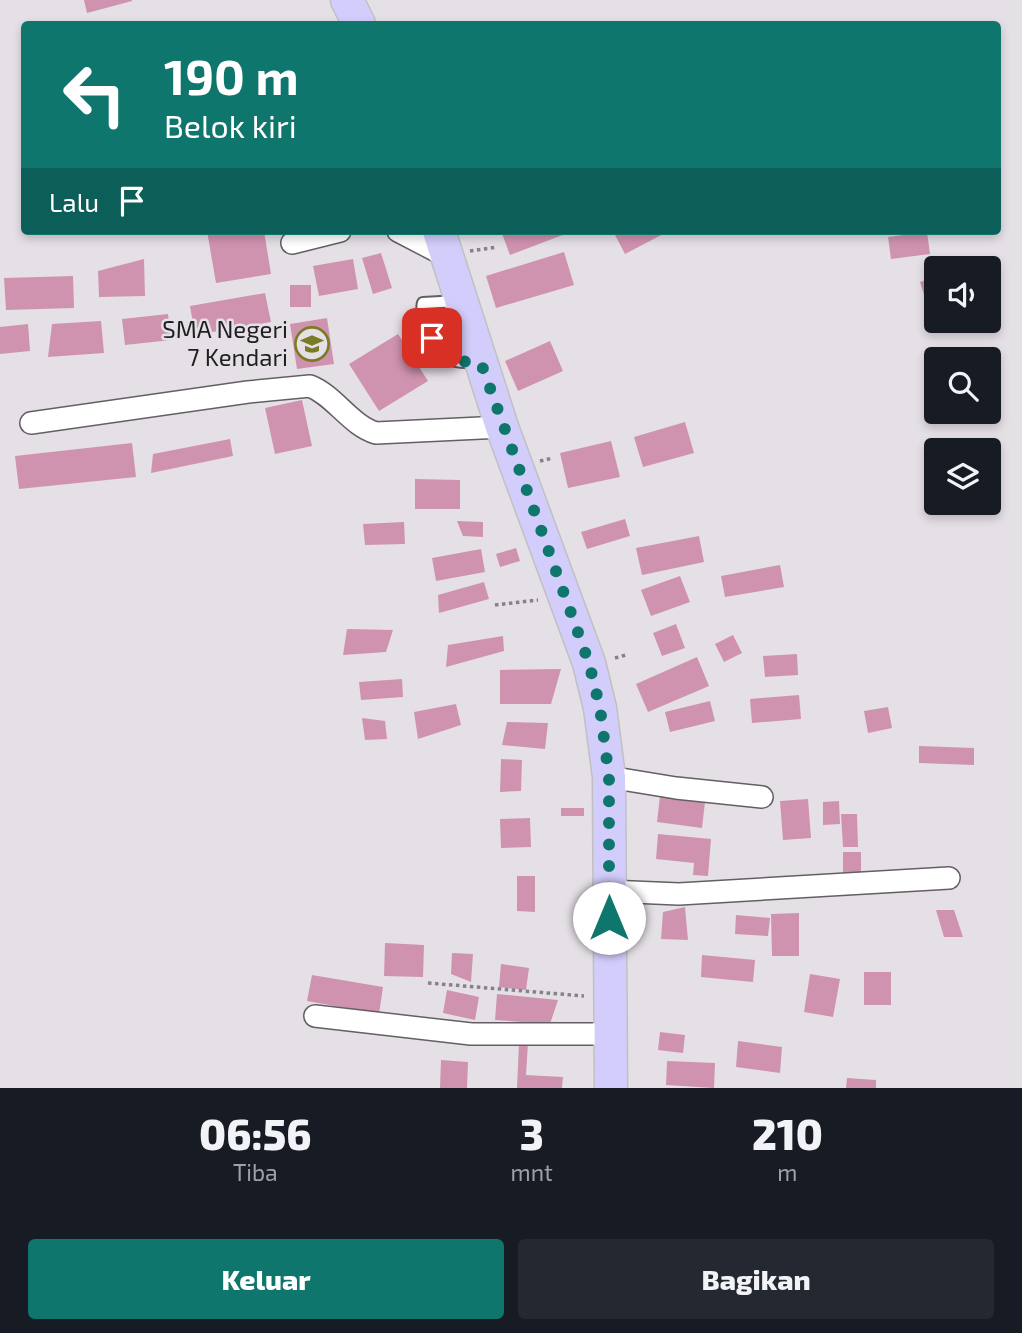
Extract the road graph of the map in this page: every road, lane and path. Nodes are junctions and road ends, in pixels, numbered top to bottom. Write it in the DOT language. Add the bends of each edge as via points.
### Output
graph roads {
  1 [pos="347,0"];
  2 [pos="358,21"];
  3 [pos="324,235"];
  4 [pos="412,235"];
  5 [pos="292,243"];
  6 [pos="444,244"];
  7 [pos="463,300"];
  8 [pos="481,363"];
  9 [pos="31,423"];
  10 [pos="502,427"];
  11 [pos="565,597"];
  12 [pos="495,605"];
  13 [pos="609,777"];
  14 [pos="762,796"];
  15 [pos="949,877"];
  16 [pos="608,891"];
  17 [pos="428,983"];
  18 [pos="611,999"];
  19 [pos="315,1016"];
  20 [pos="610,1034"];
  21 [pos="611,1088"];
  1 -- 2 [label="main road"];
  3 -- 5 [label="street"];
  4 -- 6 [label="street"];
  6 -- 7 [label="main road"];
  7 -- 8 [label="main road"];
  7 -- 8 [label="lane" via="423,303 421,309 442,356"];
  8 -- 10 [label="main road"];
  9 -- 10 [label="street" via="310,386 376,433"];
  10 -- 11 [label="main road"];
  11 -- 12 [label="path"];
  11 -- 13 [label="main road" via="600,708"];
  13 -- 14 [label="street"];
  13 -- 16 [label="main road"];
  15 -- 16 [label="street" via="680,894"];
  16 -- 18 [label="main road"];
  17 -- 18 [label="path"];
  18 -- 20 [label="main road"];
  19 -- 20 [label="street" via="471,1034"];
  20 -- 21 [label="main road"];
}
